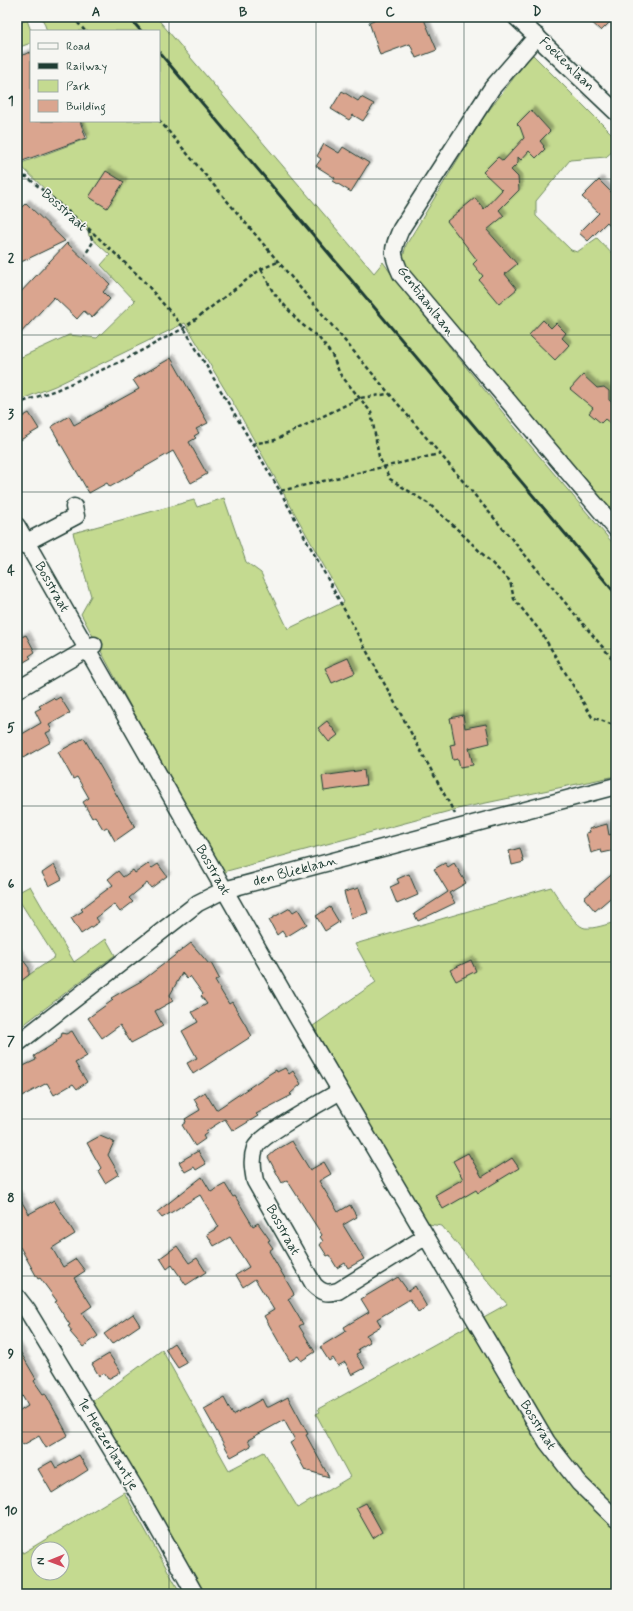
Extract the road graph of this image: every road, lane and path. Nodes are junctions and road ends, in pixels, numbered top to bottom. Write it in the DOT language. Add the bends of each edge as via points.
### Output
graph roads {
  1 [pos="73,17"];
  2 [pos="516,17"];
  3 [pos="84,30"];
  4 [pos="537,36"];
  5 [pos="616,112"];
  6 [pos="160,121"];
  7 [pos="17,176"];
  8 [pos="88,228"];
  9 [pos="85,255"];
  10 [pos="278,262"];
  11 [pos="261,269"];
  12 [pos="184,328"];
  13 [pos="388,394"];
  14 [pos="360,398"];
  15 [pos="17,404"];
  16 [pos="252,444"];
  17 [pos="439,454"];
  18 [pos="383,466"];
  19 [pos="280,491"];
  20 [pos="74,507"];
  21 [pos="17,526"];
  22 [pos="616,529"];
  23 [pos="22,544"];
  24 [pos="91,647"];
  25 [pos="616,662"];
  26 [pos="17,690"];
  27 [pos="616,726"];
  28 [pos="616,786"];
  29 [pos="462,827"];
  30 [pos="224,890"];
  31 [pos="17,1044"];
  32 [pos="340,1091"];
  33 [pos="425,1237"];
  34 [pos="17,1297"];
  35 [pos="616,1519"];
  36 [pos="195,1594"];
  1 -- 3 [label="path"];
  2 -- 4 [label="street, Foekenlaan"];
  4 -- 5 [label="street, Foekenlaan"];
  4 -- 22 [label="street, Gentiaanlaan" via="492,88 401,229 393,249 394,259 401,274"];
  6 -- 10 [label="path"];
  7 -- 8 [label="path, Bosstraat" via="27,177"];
  8 -- 9 [label="path, Bosstraat" via="93,242"];
  8 -- 12 [label="path" via="142,279"];
  10 -- 11 [label="path"];
  10 -- 13 [label="path"];
  11 -- 12 [label="path"];
  11 -- 14 [label="path" via="273,292 299,322 319,338 332,355 340,374"];
  12 -- 15 [label="path" via="122,361"];
  12 -- 16 [label="path"];
  13 -- 14 [label="path"];
  13 -- 17 [label="path"];
  14 -- 16 [label="path" via="275,440"];
  14 -- 18 [label="path" via="371,412"];
  16 -- 19 [label="path"];
  17 -- 18 [label="path"];
  17 -- 25 [label="path"];
  18 -- 19 [label="path"];
  18 -- 27 [label="path" via="390,479 429,504 510,581 514,599 541,632 592,717"];
  19 -- 29 [label="path"];
  20 -- 23 [label="street" via="76,516"];
  21 -- 23 [label="street, Bosstraat"];
  23 -- 24 [label="street, Bosstraat"];
  24 -- 26 [label="street"];
  24 -- 30 [label="street, Bosstraat"];
  28 -- 29 [label="street, den Blieklaan"];
  29 -- 30 [label="street, den Blieklaan"];
  30 -- 31 [label="street, den Blieklaan" via="198,903"];
  30 -- 32 [label="street, Bosstraat"];
  32 -- 33 [label="street, Bosstraat"];
  32 -- 33 [label="street, Bosstraat" via="269,1134 256,1146 253,1157 255,1181 314,1285 320,1291 338,1291"];
  33 -- 35 [label="street, Bosstraat" via="547,1442 580,1483"];
  34 -- 36 [label="street, 1e Heezerlaantje" via="139,1494"];
}
